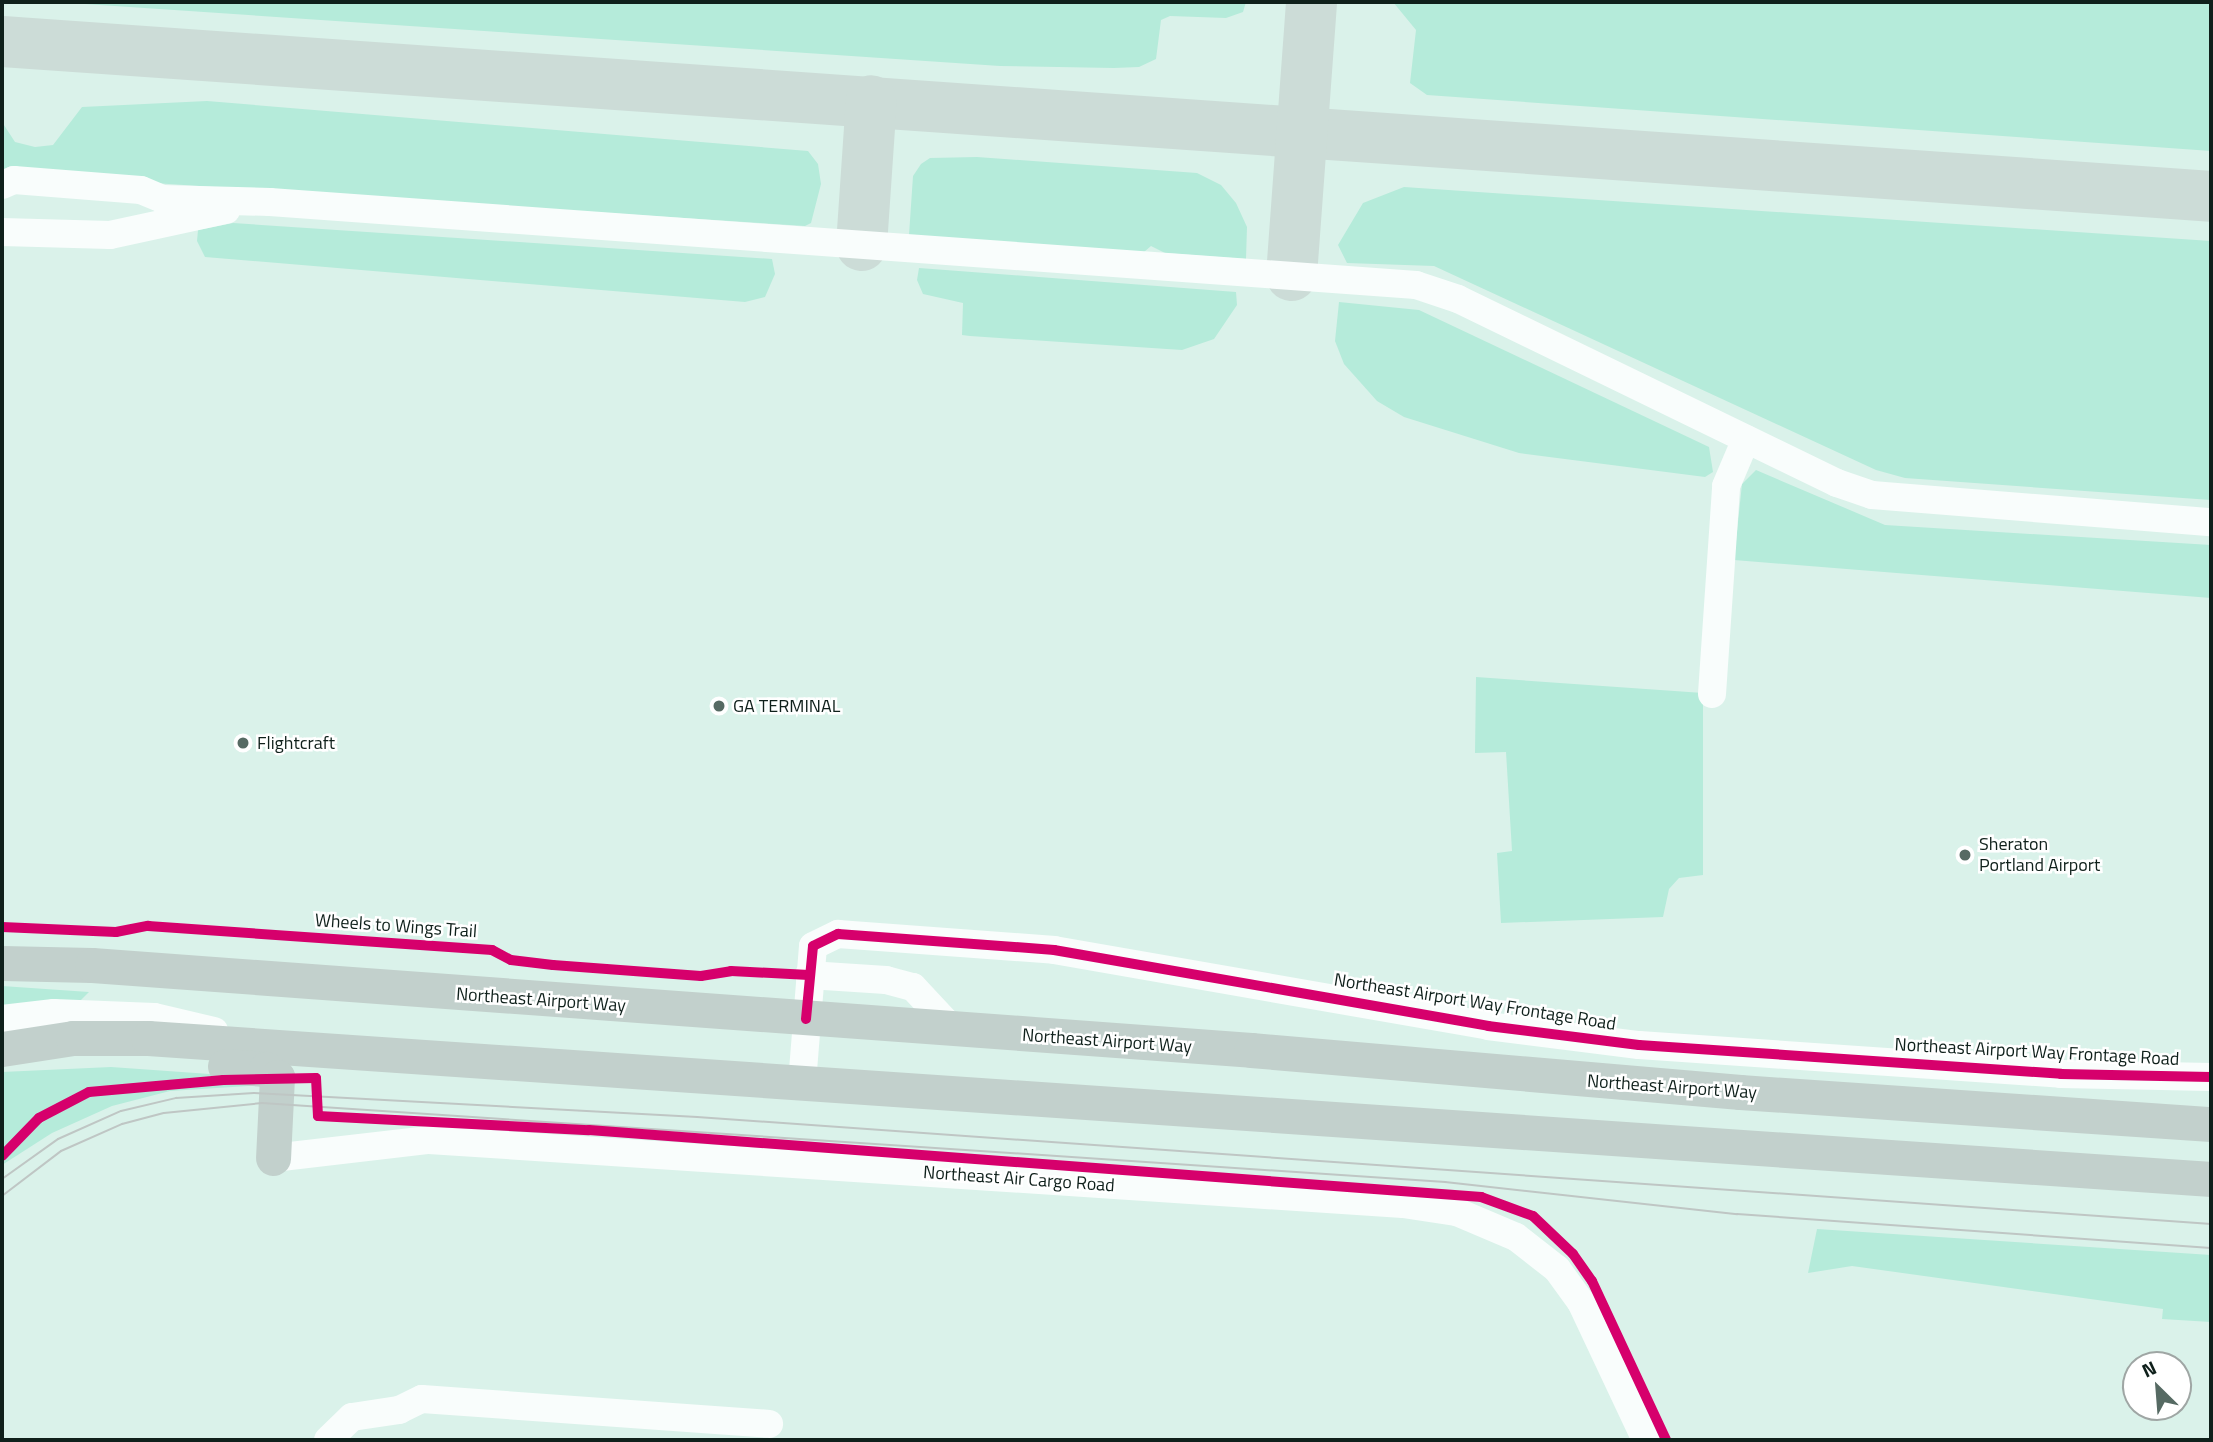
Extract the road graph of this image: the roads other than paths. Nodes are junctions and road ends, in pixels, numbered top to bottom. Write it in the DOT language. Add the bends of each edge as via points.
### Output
graph roads {
  1 [pos="2,185"];
  2 [pos="2,193"];
  3 [pos="162,199"];
  4 [pos="270,202"];
  5 [pos="2,232"];
  6 [pos="1746,439"];
  7 [pos="2211,522"];
  8 [pos="1712,694"];
  9 [pos="2,963"];
  10 [pos="809,975"];
  11 [pos="2,1019"];
  12 [pos="806,1019"];
  13 [pos="954,1031"];
  14 [pos="106,1037"];
  15 [pos="283,1047"];
  16 [pos="2,1049"];
  17 [pos="2211,1077"];
  18 [pos="802,1083"];
  19 [pos="2211,1124"];
  20 [pos="273,1158"];
  21 [pos="2211,1179"];
  22 [pos="763,1435"];
  23 [pos="328,1440"];
  24 [pos="1646,1440"];
  1 -- 3 [label="street" via="14,180 141,190"];
  2 -- 3 [label="street" via="141,209"];
  3 -- 4 [label="street"];
  4 -- 5 [label="street" via="110,235"];
  4 -- 6 [label="street" via="1416,285 1458,299"];
  6 -- 7 [label="street" via="1872,495"];
  6 -- 8 [label="street" via="1726,486"];
  9 -- 12 [label="main road, Northeast Airport Way" via="105,966"];
  10 -- 12 [label="street, Northeast Airport Way Frontage Road"];
  10 -- 13 [label="street" via="886,980 913,987"];
  10 -- 17 [label="street, Northeast Airport Way Frontage Road" via="813,946 838,934 1054,950 1488,1026 1639,1045 2061,1074"];
  11 -- 15 [label="street" via="54,1013 154,1017"];
  12 -- 13 [label="main road, Northeast Airport Way"];
  12 -- 18 [label="street, Northeast Airport Way Frontage Road"];
  13 -- 19 [label="main road, Northeast Airport Way"];
  14 -- 15 [label="main road"];
  14 -- 16 [label="main road"];
  14 -- 20 [label="main road" via="149,1061 272,1071 279,1094"];
  15 -- 18 [label="main road"];
  18 -- 21 [label="main road"];
  20 -- 24 [label="street, Northeast Air Cargo Road" via="429,1140 1403,1204 1457,1212 1516,1237 1557,1269 1581,1302"];
  22 -- 23 [label="street" via="422,1399 399,1410 352,1417"];
}
